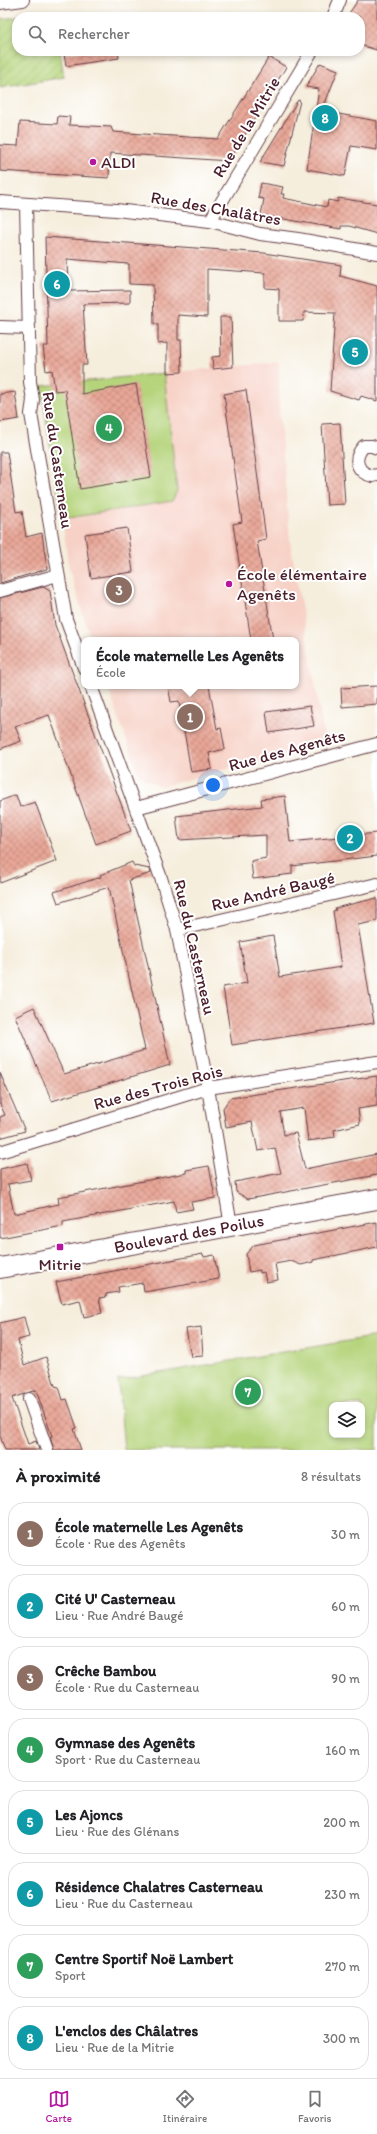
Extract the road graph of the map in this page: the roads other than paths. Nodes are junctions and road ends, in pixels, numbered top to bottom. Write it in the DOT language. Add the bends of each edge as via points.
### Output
graph roads {
  1 [pos="23,0"];
  2 [pos="340,0"];
  3 [pos="0,3"];
  4 [pos="334,12"];
  5 [pos="309,56"];
  6 [pos="0,202"];
  7 [pos="26,204"];
  8 [pos="210,221"];
  9 [pos="377,253"];
  10 [pos="0,327"];
  11 [pos="29,328"];
  12 [pos="377,448"];
  13 [pos="377,475"];
  14 [pos="58,575"];
  15 [pos="0,592"];
  16 [pos="81,660"];
  17 [pos="92,689"];
  18 [pos="377,744"];
  19 [pos="136,808"];
  20 [pos="377,884"];
  21 [pos="177,930"];
  22 [pos="377,1062"];
  23 [pos="208,1088"];
  24 [pos="0,1152"];
  25 [pos="377,1199"];
  26 [pos="231,1226"];
  27 [pos="0,1268"];
  28 [pos="29,1399"];
  29 [pos="47,1450"];
  1 -- 3 [label="street"];
  2 -- 4 [label="street"];
  5 -- 8 [label="street, Rue de la Mitrie"];
  6 -- 7 [label="street, Rue des Chalâtres"];
  7 -- 8 [label="street, Rue des Chalâtres" via="116,210"];
  7 -- 11 [label="street, Rue du Casterneau"];
  8 -- 9 [label="street, Rue des Chalâtres" via="260,234"];
  10 -- 11 [label="street"];
  11 -- 14 [label="street, Rue du Casterneau" via="33,400 31,414"];
  12 -- 13 [label="street" via="364,446 357,458 357,466 361,472 365,475"];
  14 -- 15 [label="street"];
  14 -- 16 [label="street, Rue du Casterneau" via="66,619"];
  17 -- 19 [label="street, Rue du Casterneau"];
  18 -- 19 [label="street, Rue des Agenêts"];
  19 -- 21 [label="street, Rue du Casterneau"];
  20 -- 21 [label="street, Rue André Baugé"];
  21 -- 23 [label="street, Rue du Casterneau"];
  22 -- 23 [label="street, Rue des Trois Rois"];
  23 -- 24 [label="street, Rue des Trois Rois"];
  23 -- 26 [label="street, Rue du Casterneau"];
  25 -- 26 [label="main road, Boulevard des Poilus"];
  26 -- 27 [label="main road, Boulevard des Poilus"];
  28 -- 29 [label="street"];
}
